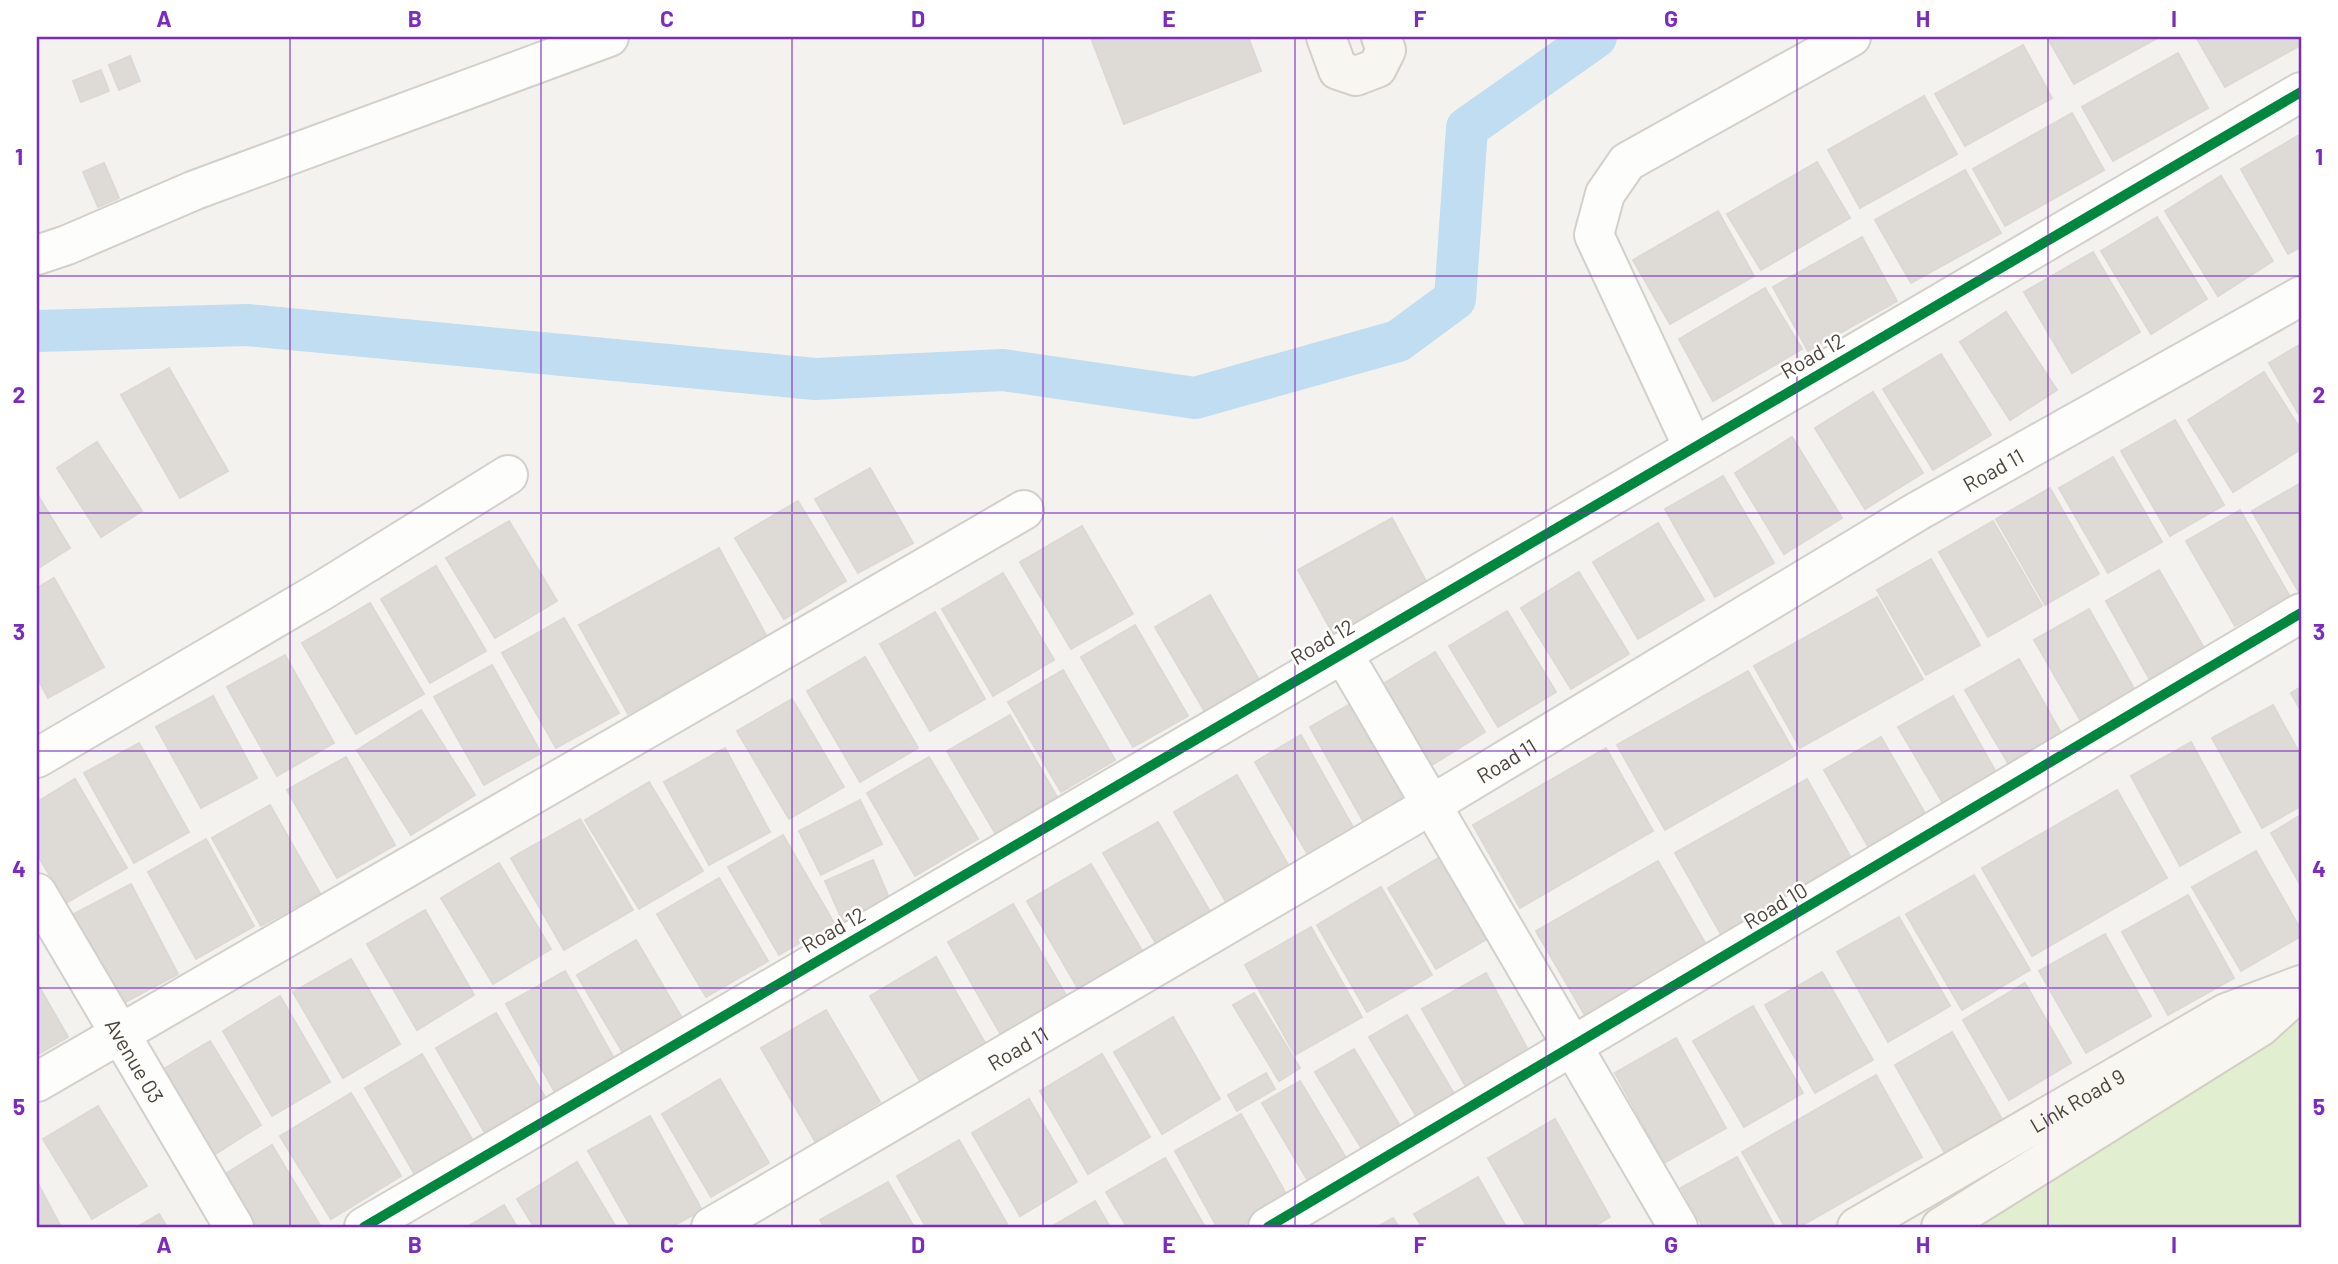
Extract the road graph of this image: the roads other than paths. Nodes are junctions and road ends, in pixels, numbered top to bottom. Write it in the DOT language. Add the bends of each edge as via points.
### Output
graph roads {
  1 [pos="609,37"];
  2 [pos="1326,37"];
  3 [pos="1381,37"];
  4 [pos="1851,37"];
  5 [pos="2301,92"];
  6 [pos="37,255"];
  7 [pos="2301,296"];
  8 [pos="1693,447"];
  9 [pos="508,475"];
  10 [pos="1024,510"];
  11 [pos="2301,613"];
  12 [pos="1342,652"];
  13 [pos="37,758"];
  14 [pos="1431,805"];
  15 [pos="37,893"];
  16 [pos="2301,987"];
  17 [pos="120,1034"];
  18 [pos="1573,1048"];
  19 [pos="37,1082"];
  20 [pos="234,1227"];
  21 [pos="364,1227"];
  22 [pos="711,1227"];
  23 [pos="1268,1227"];
  24 [pos="1678,1227"];
  25 [pos="1857,1227"];
  26 [pos="1941,1227"];
  1 -- 6 [label="street" via="195,190"];
  2 -- 3 [label="main road" via="1338,70 1356,76 1377,68 1386,50"];
  4 -- 8 [label="street" via="1627,162 1605,194 1594,234"];
  5 -- 8 [label="street, Road 12"];
  7 -- 14 [label="street, Road 11" via="1918,511"];
  8 -- 12 [label="street, Road 12"];
  9 -- 13 [label="street"];
  10 -- 17 [label="street"];
  11 -- 18 [label="street, Road 10"];
  12 -- 14 [label="street"];
  12 -- 21 [label="street, Road 12"];
  14 -- 18 [label="street"];
  14 -- 22 [label="street, Road 11"];
  15 -- 17 [label="street, Avenue 03"];
  16 -- 25 [label="main road, Link Road 9" via="2226,1013"];
  16 -- 26 [label="main road, Link Road 9" via="2260,1027"];
  17 -- 19 [label="street"];
  17 -- 20 [label="street, Avenue 03"];
  18 -- 23 [label="street, Road 10"];
  18 -- 24 [label="street"];
}
